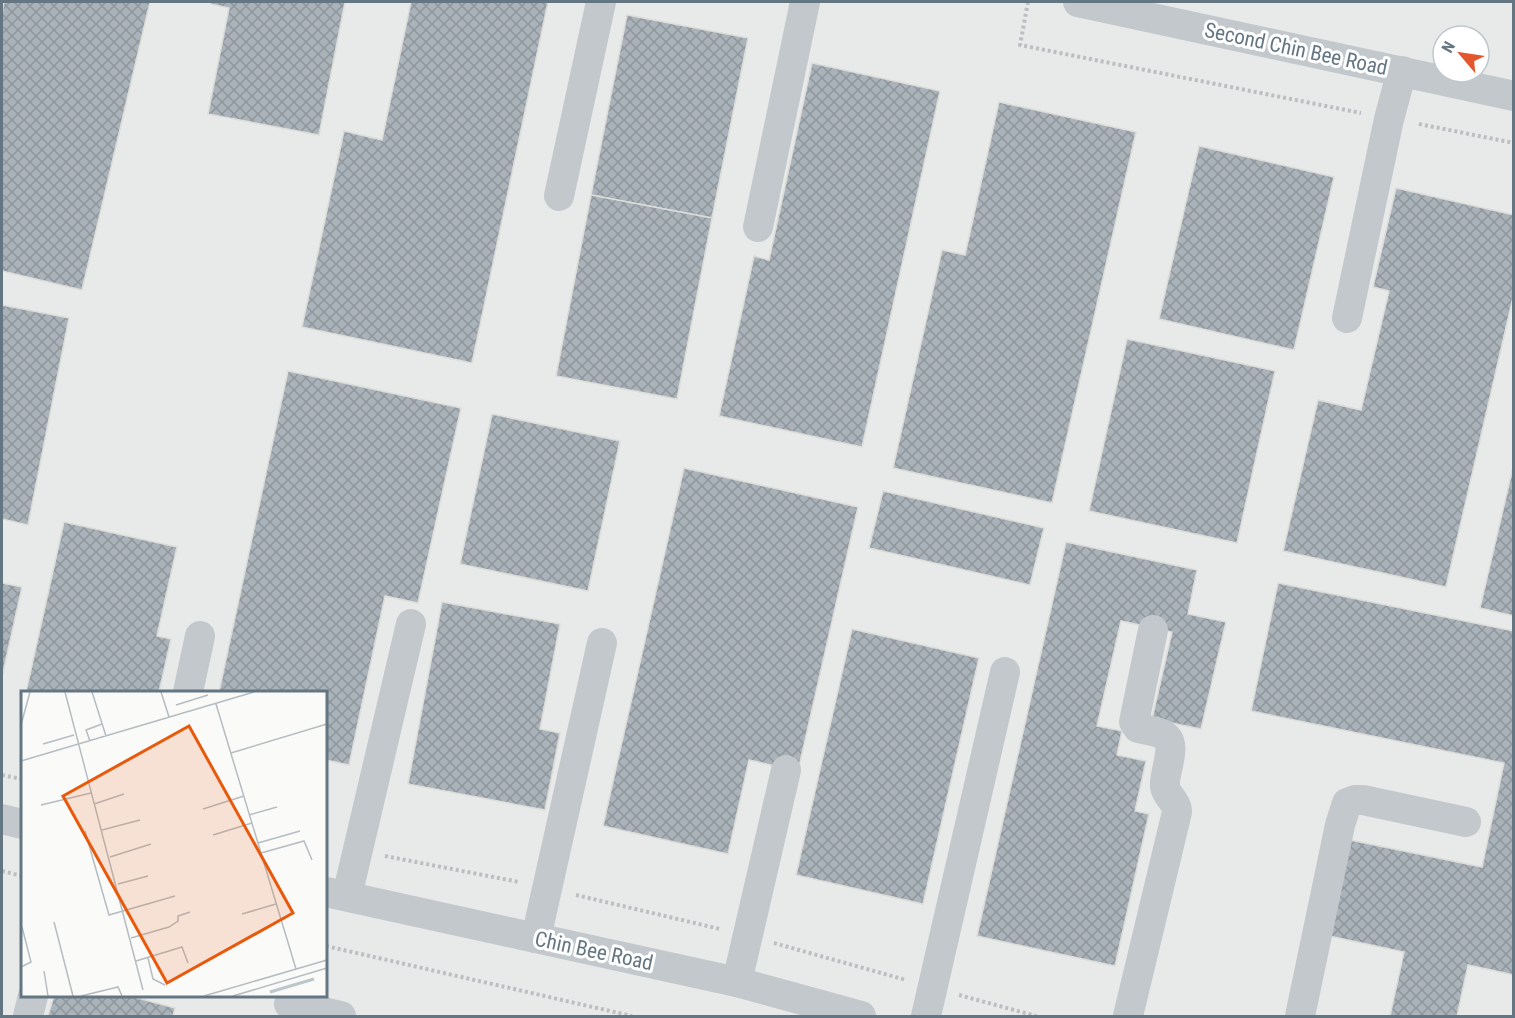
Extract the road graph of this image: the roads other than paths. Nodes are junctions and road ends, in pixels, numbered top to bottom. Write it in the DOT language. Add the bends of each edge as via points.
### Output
graph roads {
  1 [pos="601,2"];
  2 [pos="805,2"];
  3 [pos="1078,2"];
  4 [pos="1402,71"];
  5 [pos="1514,96"];
  6 [pos="559,196"];
  7 [pos="758,227"];
  8 [pos="1347,318"];
  9 [pos="411,624"];
  10 [pos="1153,630"];
  11 [pos="200,636"];
  12 [pos="602,643"];
  13 [pos="1005,672"];
  14 [pos="188,691"];
  15 [pos="786,770"];
  16 [pos="2,819"];
  17 [pos="1466,822"];
  18 [pos="21,824"];
  19 [pos="336,894"];
  20 [pos="537,938"];
  21 [pos="737,982"];
  22 [pos="33,997"];
  23 [pos="289,1004"];
  24 [pos="27,1017"];
  25 [pos="341,1017"];
  26 [pos="861,1017"];
  27 [pos="926,1017"];
  28 [pos="1128,1017"];
  29 [pos="1300,1017"];
  1 -- 6 [label="street"];
  2 -- 7 [label="street"];
  3 -- 4 [label="street, Second Chin Bee Road"];
  4 -- 5 [label="street, Second Chin Bee Road"];
  4 -- 8 [label="street"];
  9 -- 19 [label="street" via="358,850"];
  10 -- 28 [label="street" via="1134,722 1138,728 1165,736 1169,741 1164,784 1177,804 1177,812"];
  11 -- 14 [label="street"];
  12 -- 20 [label="street"];
  13 -- 27 [label="street"];
  15 -- 21 [label="street"];
  16 -- 18 [label="street"];
  17 -- 29 [label="street" via="1363,800 1347,803"];
  19 -- 20 [label="street, Chin Bee Road"];
  20 -- 21 [label="street, Chin Bee Road"];
  21 -- 26 [label="street, Chin Bee Road"];
  22 -- 24 [label="street"];
  23 -- 25 [label="street"];
}
